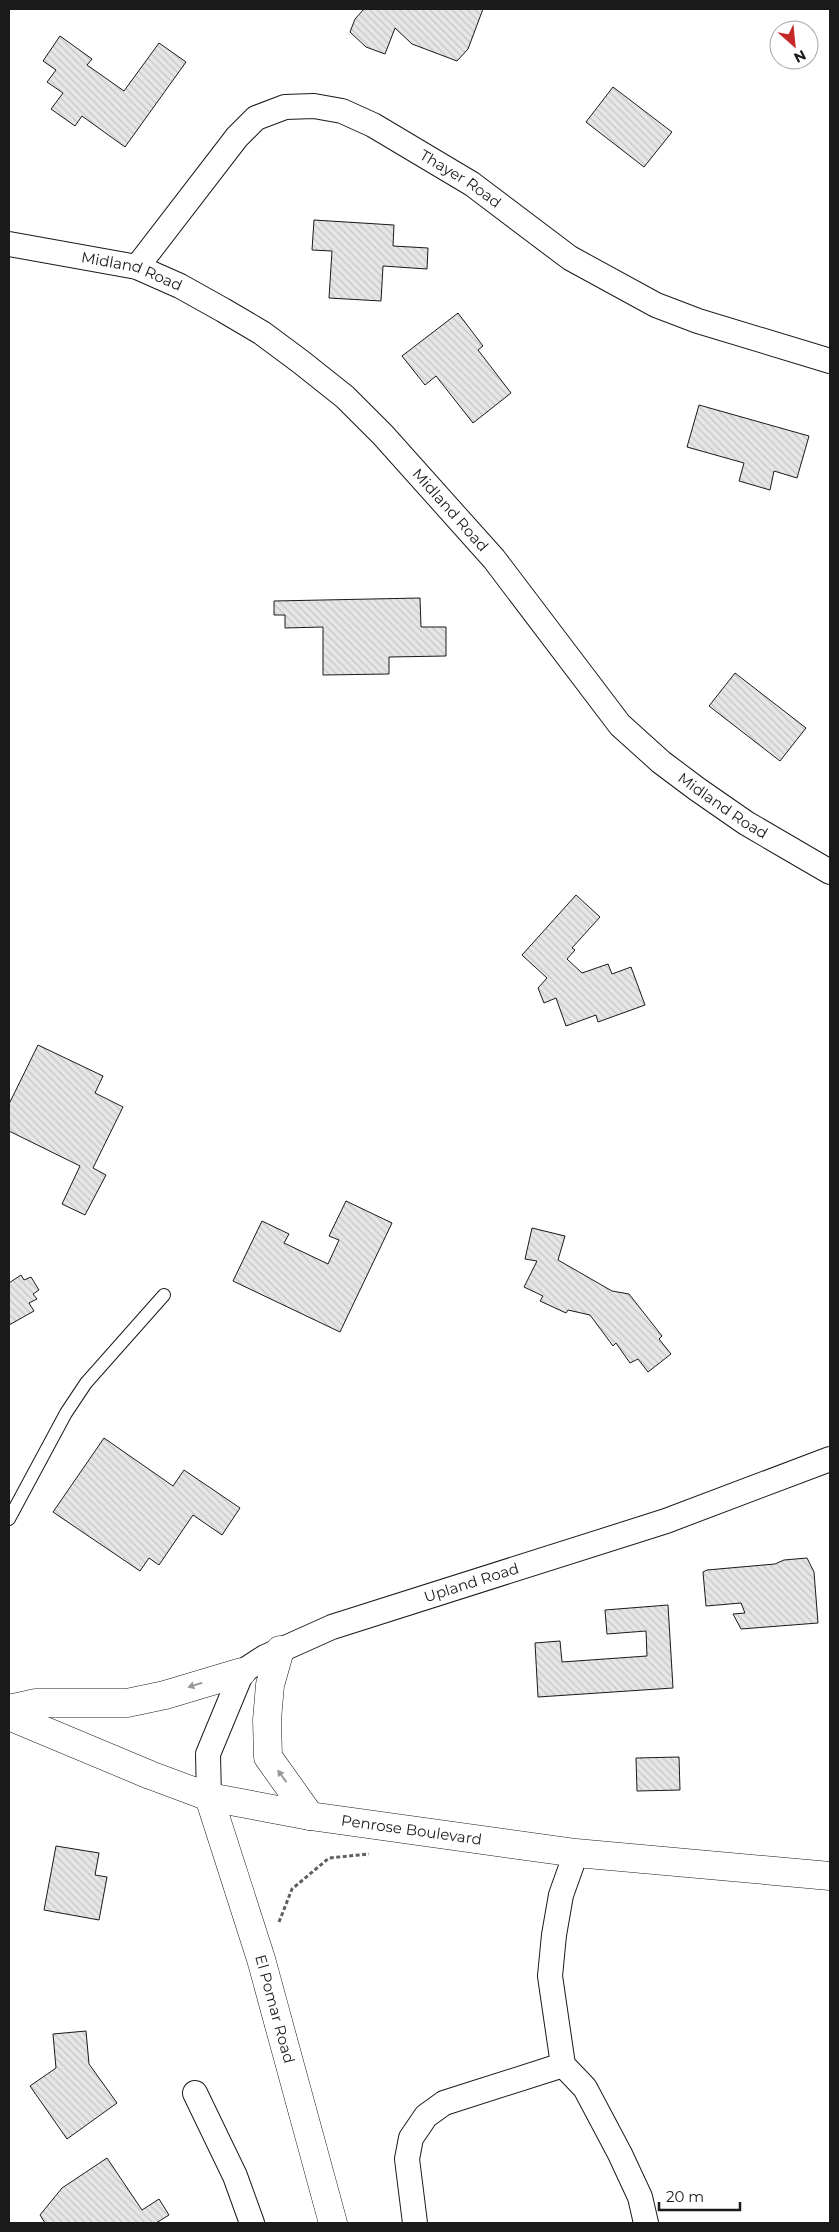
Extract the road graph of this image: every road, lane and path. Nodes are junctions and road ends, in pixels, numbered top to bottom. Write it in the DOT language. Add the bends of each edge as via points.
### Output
graph roads {
  1 [pos="9,244"];
  2 [pos="137,267"];
  3 [pos="830,361"];
  4 [pos="830,872"];
  5 [pos="164,1295"];
  6 [pos="830,1459"];
  7 [pos="9,1519"];
  8 [pos="280,1650"];
  9 [pos="242,1672"];
  10 [pos="9,1709"];
  11 [pos="9,1716"];
  12 [pos="209,1797"];
  13 [pos="310,1816"];
  14 [pos="374,1853"];
  15 [pos="576,1853"];
  16 [pos="830,1876"];
  17 [pos="281,1932"];
  18 [pos="562,2065"];
  19 [pos="195,2092"];
  20 [pos="252,2223"];
  21 [pos="333,2223"];
  22 [pos="416,2223"];
  23 [pos="646,2223"];
  1 -- 2 [label="street, Midland Road"];
  2 -- 3 [label="street, Thayer Road" via="237,137 256,118 285,107 314,106 342,112 373,125 472,184 570,258 656,305"];
  2 -- 4 [label="street, Midland Road" via="180,286 262,333 345,397 494,559 620,725 696,790"];
  5 -- 7 [label="lane" via="86,1383 66,1413"];
  6 -- 8 [label="street, Upland Road" via="666,1521 332,1627"];
  8 -- 9 [label="street, Upland Road"];
  13 -- 8 [label="street, one-way" via="268,1757 270,1684"];
  9 -- 10 [label="street, one-way" via="127,1703 36,1703"];
  9 -- 12 [label="street" via="208,1754"];
  11 -- 12 [label="street, Penrose Boulevard"];
  12 -- 13 [label="street, Penrose Boulevard"];
  12 -- 21 [label="street, El Pomar Road" via="261,1959"];
  13 -- 15 [label="street, Penrose Boulevard"];
  14 -- 17 [label="path" via="329,1858 292,1889 279,1922"];
  15 -- 16 [label="street, Penrose Boulevard"];
  15 -- 18 [label="street" via="561,1895 550,1976"];
  18 -- 22 [label="street" via="444,2103 426,2116 411,2138 407,2159"];
  18 -- 23 [label="street" via="585,2088 640,2197"];
  19 -- 20 [label="street" via="235,2176"];
}
